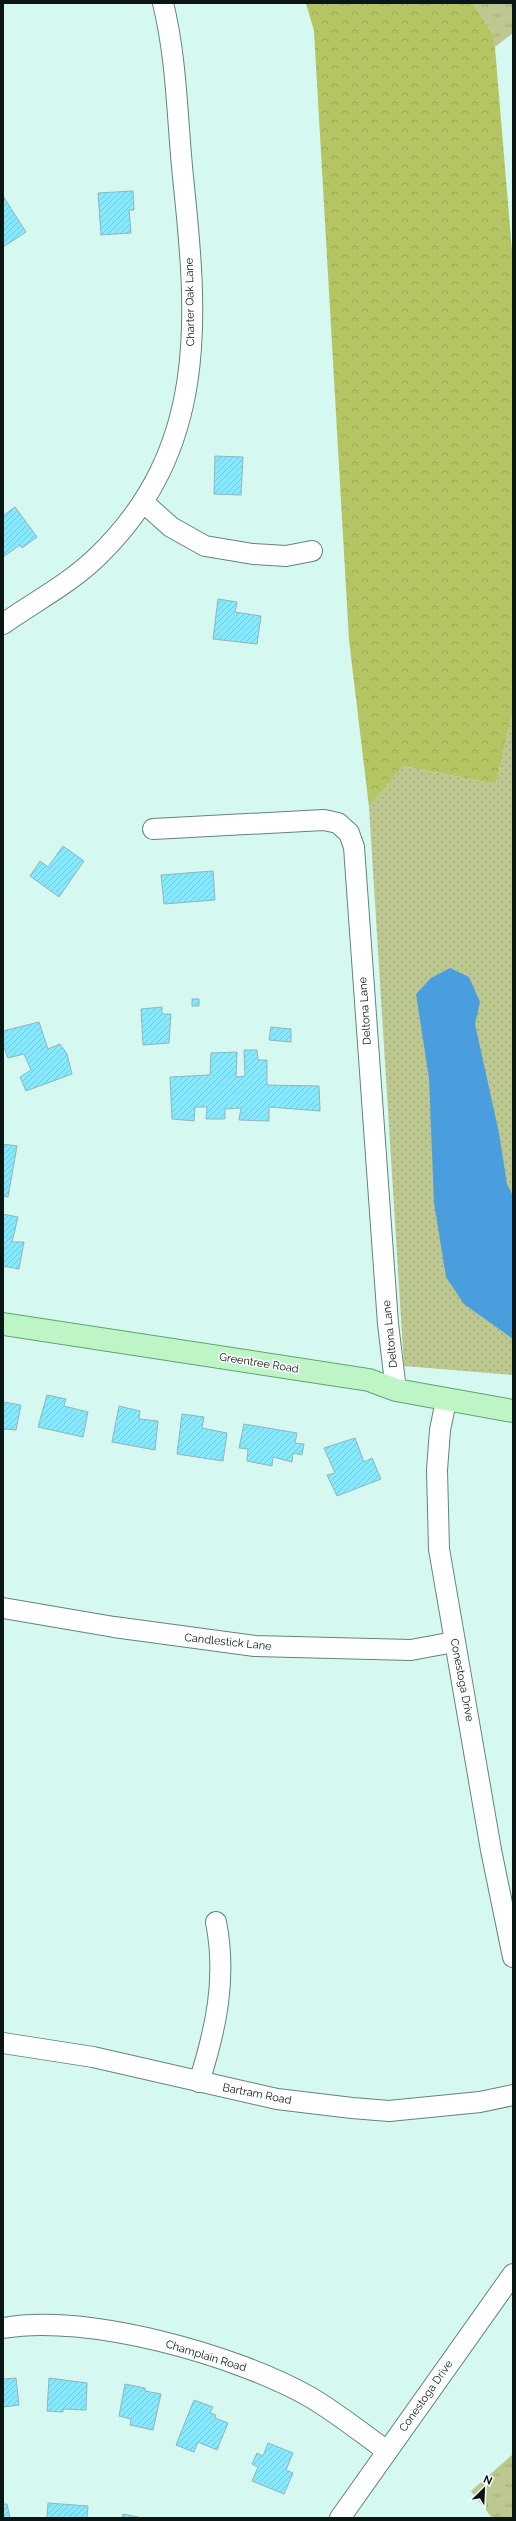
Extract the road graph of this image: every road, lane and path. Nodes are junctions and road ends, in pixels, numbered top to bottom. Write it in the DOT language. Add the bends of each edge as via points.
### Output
graph roads {
  1 [pos="163,3"];
  2 [pos="143,502"];
  3 [pos="312,551"];
  4 [pos="3,624"];
  5 [pos="153,829"];
  6 [pos="3,1324"];
  7 [pos="396,1390"];
  8 [pos="446,1400"];
  9 [pos="513,1411"];
  10 [pos="3,1608"];
  11 [pos="454,1642"];
  12 [pos="216,1922"];
  13 [pos="513,1956"];
  14 [pos="3,2043"];
  15 [pos="199,2082"];
  16 [pos="513,2095"];
  17 [pos="513,2274"];
  18 [pos="3,2328"];
  19 [pos="387,2451"];
  20 [pos="340,2518"];
  1 -- 2 [label="street, Charter Oak Lane" via="177,91 187,203 193,342 187,396 180,421 163,466"];
  2 -- 3 [label="street" via="171,526 205,546 253,554 286,556"];
  2 -- 4 [label="street, Charter Oak Lane" via="116,538 77,575"];
  5 -- 7 [label="street, Deltona Lane" via="308,819 338,823 349,833 354,847 388,1324"];
  6 -- 7 [label="main road, Greentree Road" via="369,1380"];
  7 -- 8 [label="main road, Greentree Road"];
  8 -- 9 [label="main road, Greentree Road"];
  8 -- 11 [label="street, Conestoga Drive" via="440,1430 437,1520 443,1581"];
  10 -- 11 [label="street, Candlestick Lane" via="114,1627 255,1646 411,1650"];
  11 -- 13 [label="street, Conestoga Drive" via="491,1850"];
  12 -- 15 [label="street" via="221,1956 220,1999 217,2020"];
  14 -- 15 [label="street, Bartram Road" via="93,2057"];
  15 -- 16 [label="street, Bartram Road" via="307,2103 389,2111 480,2102"];
  17 -- 19 [label="street, Conestoga Drive"];
  18 -- 19 [label="street, Champlain Road" via="84,2328 148,2339 205,2354 261,2374 311,2398"];
  19 -- 20 [label="street, Conestoga Drive"];
}
